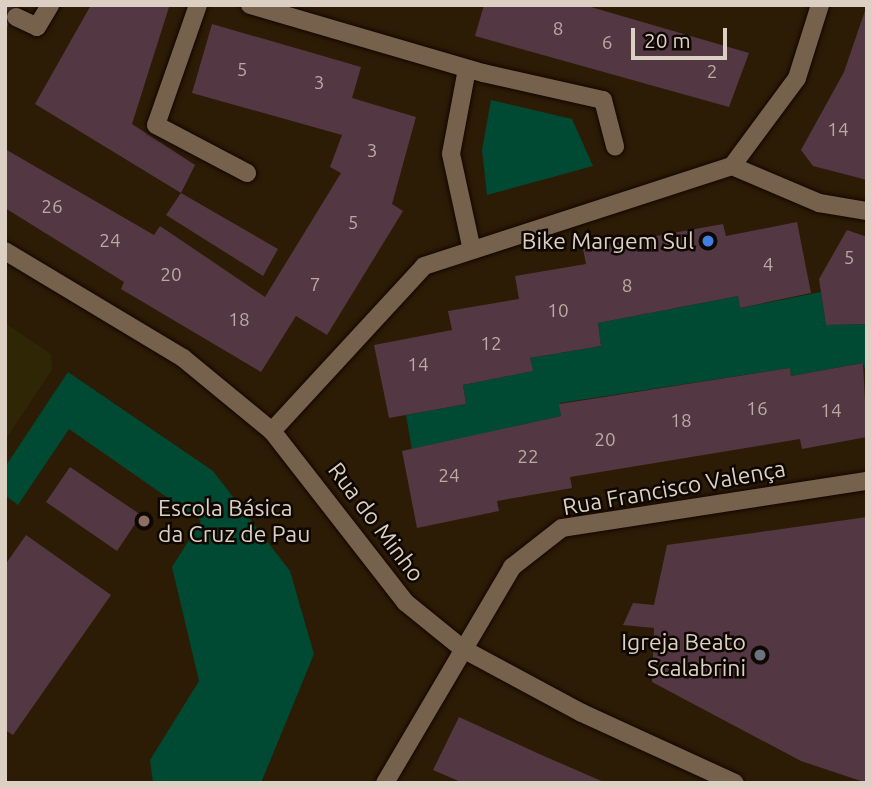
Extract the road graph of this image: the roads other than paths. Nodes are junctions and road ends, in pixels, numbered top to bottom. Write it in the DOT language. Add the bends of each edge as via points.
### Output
graph roads {
  1 [pos="50,5"];
  2 [pos="198,5"];
  3 [pos="250,5"];
  4 [pos="820,5"];
  5 [pos="16,17"];
  6 [pos="467,68"];
  7 [pos="615,146"];
  8 [pos="732,166"];
  9 [pos="247,173"];
  10 [pos="867,211"];
  11 [pos="472,250"];
  12 [pos="5,251"];
  13 [pos="272,431"];
  14 [pos="867,481"];
  15 [pos="463,649"];
  16 [pos="385,783"];
  17 [pos="735,783"];
  1 -- 5 [label="street" via="37,27"];
  2 -- 9 [label="street" via="156,125"];
  3 -- 6 [label="street"];
  4 -- 8 [label="street" via="797,78"];
  6 -- 7 [label="street" via="603,100"];
  6 -- 11 [label="street" via="451,153"];
  8 -- 10 [label="street" via="819,204"];
  8 -- 11 [label="street"];
  11 -- 13 [label="street" via="424,266"];
  12 -- 13 [label="street, Rua do Minho" via="183,358"];
  13 -- 15 [label="street, Rua do Minho" via="405,602"];
  14 -- 15 [label="street, Rua Francisco Valença" via="562,528 512,567"];
  15 -- 16 [label="street, Rua Francisco Valença"];
  15 -- 17 [label="street, Rua do Minho"];
}
